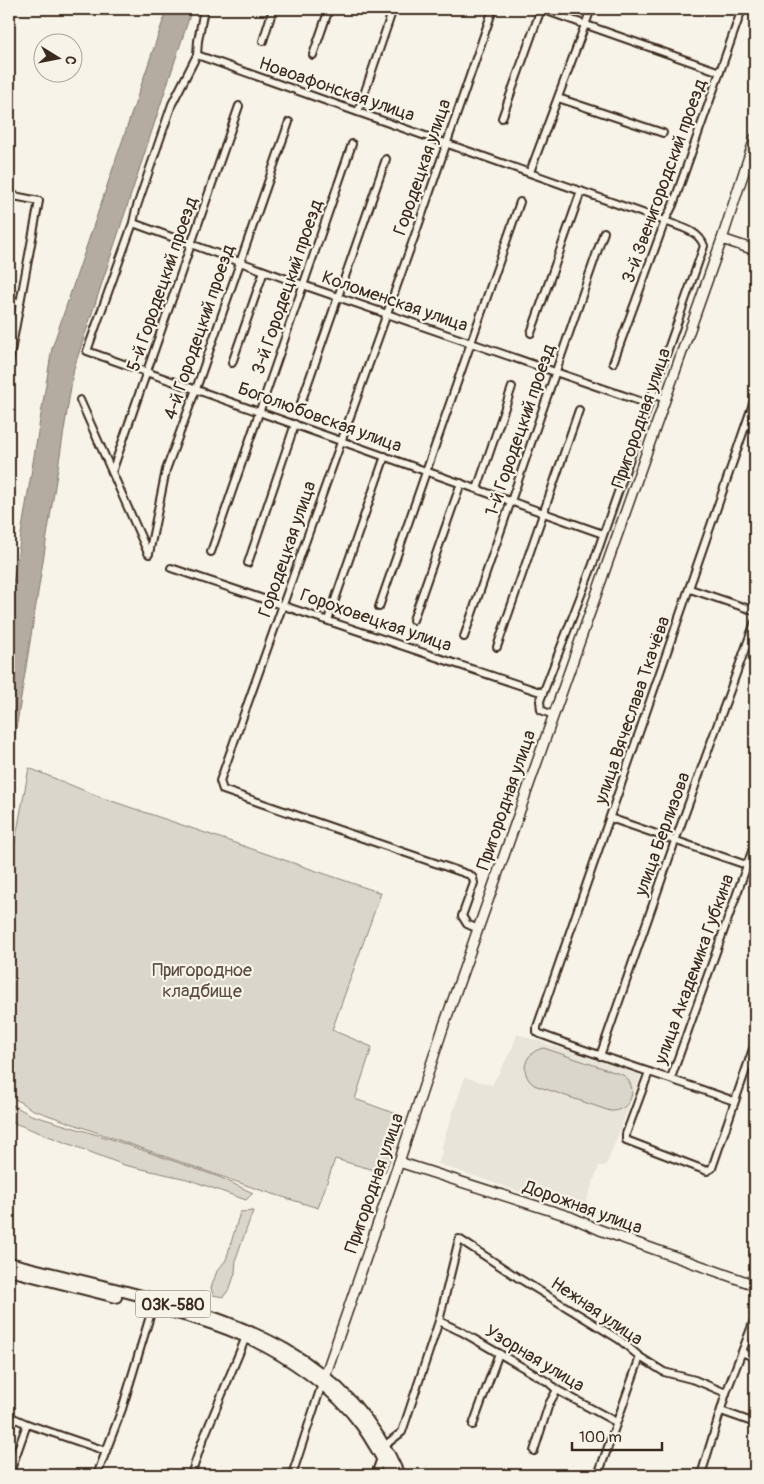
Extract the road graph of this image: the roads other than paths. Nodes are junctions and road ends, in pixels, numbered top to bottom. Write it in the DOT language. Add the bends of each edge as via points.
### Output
graph roads {
  1 [pos="204,9"];
  2 [pos="273,9"];
  3 [pos="329,9"];
  4 [pos="393,9"];
  5 [pos="493,9"];
  6 [pos="541,9"];
  7 [pos="590,9"];
  8 [pos="742,9"];
  9 [pos="585,23"];
  10 [pos="262,40"];
  11 [pos="197,55"];
  12 [pos="313,55"];
  13 [pos="720,72"];
  14 [pos="558,98"];
  15 [pos="240,106"];
  16 [pos="358,112"];
  17 [pos="502,118"];
  18 [pos="289,122"];
  19 [pos="663,134"];
  20 [pos="755,138"];
  21 [pos="446,143"];
  22 [pos="352,144"];
  23 [pos="386,159"];
  24 [pos="530,172"];
  25 [pos="581,191"];
  26 [pos="9,195"];
  27 [pos="520,202"];
  28 [pos="665,221"];
  29 [pos="134,224"];
  30 [pos="604,232"];
  31 [pos="722,239"];
  32 [pos="192,245"];
  33 [pos="755,250"];
  34 [pos="240,262"];
  35 [pos="264,271"];
  36 [pos="303,285"];
  37 [pos="337,297"];
  38 [pos="9,301"];
  39 [pos="20,303"];
  40 [pos="386,314"];
  41 [pos="531,333"];
  42 [pos="472,343"];
  43 [pos="9,362"];
  44 [pos="232,363"];
  45 [pos="613,363"];
  46 [pos="147,371"];
  47 [pos="556,372"];
  48 [pos="512,387"];
  49 [pos="196,389"];
  50 [pos="652,394"];
  51 [pos="755,398"];
  52 [pos="665,399"];
  53 [pos="80,400"];
  54 [pos="301,403"];
  55 [pos="648,404"];
  56 [pos="580,410"];
  57 [pos="260,412"];
  58 [pos="295,424"];
  59 [pos="341,440"];
  60 [pos="385,456"];
  61 [pos="426,471"];
  62 [pos="112,472"];
  63 [pos="461,483"];
  64 [pos="477,489"];
  65 [pos="512,501"];
  66 [pos="543,512"];
  67 [pos="603,534"];
  68 [pos="211,552"];
  69 [pos="248,563"];
  70 [pos="592,564"];
  71 [pos="171,568"];
  72 [pos="605,568"];
  73 [pos="690,589"];
  74 [pos="283,605"];
  75 [pos="379,607"];
  76 [pos="755,611"];
  77 [pos="328,620"];
  78 [pos="413,620"];
  79 [pos="755,622"];
  80 [pos="464,637"];
  81 [pos="497,646"];
  82 [pos="543,693"];
  83 [pos="553,715"];
  84 [pos="610,818"];
  85 [pos="675,841"];
  86 [pos="755,843"];
  87 [pos="747,865"];
  88 [pos="755,868"];
  89 [pos="478,929"];
  90 [pos="755,1043"];
  91 [pos="600,1056"];
  92 [pos="649,1072"];
  93 [pos="671,1078"];
  94 [pos="734,1101"];
  95 [pos="399,1162"];
  96 [pos="9,1263"];
  97 [pos="9,1270"];
  98 [pos="755,1285"];
  99 [pos="153,1306"];
  100 [pos="755,1318"];
  101 [pos="438,1321"];
  102 [pos="246,1337"];
  103 [pos="499,1353"];
  104 [pos="743,1353"];
  105 [pos="755,1356"];
  106 [pos="640,1357"];
  107 [pos="324,1380"];
  108 [pos="557,1390"];
  109 [pos="726,1393"];
  110 [pos="722,1411"];
  111 [pos="9,1416"];
  112 [pos="616,1422"];
  113 [pos="755,1422"];
  114 [pos="27,1424"];
  115 [pos="473,1425"];
  116 [pos="384,1446"];
  117 [pos="106,1451"];
  118 [pos="534,1451"];
  119 [pos="382,1457"];
  120 [pos="701,1474"];
  121 [pos="9,1475"];
  122 [pos="97,1475"];
  123 [pos="191,1475"];
  124 [pos="292,1475"];
  125 [pos="375,1475"];
  126 [pos="391,1475"];
  127 [pos="399,1475"];
  128 [pos="598,1475"];
  129 [pos="709,1475"];
  1 -- 11 [label="street"];
  2 -- 10 [label="street"];
  3 -- 12 [label="street"];
  4 -- 16 [label="street"];
  5 -- 21 [label="street, Городецкая улица"];
  6 -- 9 [label="street"];
  6 -- 17 [label="street"];
  7 -- 9 [label="street"];
  8 -- 13 [label="street, 3-й Звенигородский проезд"];
  9 -- 13 [label="street"];
  9 -- 14 [label="street"];
  11 -- 16 [label="street, Новоафонская улица"];
  11 -- 29 [label="street" via="172,104"];
  13 -- 28 [label="street, 3-й Звенигородский проезд"];
  14 -- 19 [label="street"];
  14 -- 24 [label="street"];
  15 -- 32 [label="street, 5-й Городецкий проезд"];
  16 -- 21 [label="street, Новоафонская улица"];
  18 -- 34 [label="street, 4-й Городецкий проезд"];
  20 -- 31 [label="street, Пригородная улица"];
  21 -- 24 [label="street, Новоафонская улица"];
  21 -- 40 [label="street, Городецкая улица"];
  22 -- 36 [label="street, 3-й Городецкий проезд"];
  23 -- 37 [label="street"];
  24 -- 25 [label="street, Новоафонская улица"];
  25 -- 28 [label="street, Новоафонская улица"];
  25 -- 41 [label="street"];
  26 -- 39 [label="street" via="39,201"];
  27 -- 42 [label="street"];
  28 -- 45 [label="street, 3-й Звенигородский проезд"];
  28 -- 50 [label="street, Новоафонская улица" via="697,234 704,246"];
  29 -- 32 [label="street, Коломенская улица"];
  29 -- 46 [label="street, Боголюбовская улица" via="87,351"];
  30 -- 47 [label="street, 1-й Городецкий проезд"];
  31 -- 33 [label="street"];
  31 -- 52 [label="street, Пригородная улица"];
  32 -- 34 [label="street, Коломенская улица"];
  32 -- 46 [label="street, 5-й Городецкий проезд"];
  34 -- 35 [label="street, Коломенская улица"];
  34 -- 49 [label="street, 4-й Городецкий проезд"];
  35 -- 36 [label="street, Коломенская улица"];
  35 -- 44 [label="street"];
  36 -- 37 [label="street, Коломенская улица"];
  36 -- 57 [label="street, 3-й Городецкий проезд"];
  37 -- 40 [label="street, Коломенская улица"];
  37 -- 54 [label="street"];
  38 -- 39 [label="street"];
  39 -- 43 [label="street"];
  40 -- 42 [label="street, Коломенская улица"];
  40 -- 59 [label="street, Городецкая улица"];
  42 -- 47 [label="street, Коломенская улица"];
  42 -- 61 [label="street"];
  46 -- 49 [label="street, Боголюбовская улица"];
  46 -- 62 [label="street, 5-й Городецкий проезд"];
  47 -- 55 [label="street, Коломенская улица"];
  47 -- 65 [label="street, 1-й Городецкий проезд"];
  48 -- 64 [label="street"];
  49 -- 57 [label="street, Боголюбовская улица"];
  49 -- 62 [label="street, 4-й Городецкий проезд" via="166,470 149,554"];
  50 -- 52 [label="street"];
  50 -- 55 [label="street, Новоафонская улица"];
  51 -- 73 [label="street, улица Вячеслава Ткачёва"];
  52 -- 72 [label="street, Пригородная улица"];
  53 -- 62 [label="street"];
  55 -- 67 [label="street, Новоафонская улица"];
  56 -- 66 [label="street"];
  57 -- 58 [label="street, Боголюбовская улица"];
  57 -- 68 [label="street, 3-й Городецкий проезд"];
  58 -- 59 [label="street, Боголюбовская улица"];
  58 -- 69 [label="street"];
  59 -- 60 [label="street, Боголюбовская улица"];
  59 -- 74 [label="street, Городецкая улица"];
  60 -- 61 [label="street, Боголюбовская улица"];
  60 -- 77 [label="street"];
  61 -- 63 [label="street, Боголюбовская улица"];
  61 -- 75 [label="street"];
  63 -- 64 [label="street, Боголюбовская улица"];
  63 -- 78 [label="street"];
  64 -- 65 [label="street, Боголюбовская улица"];
  65 -- 66 [label="street, Боголюбовская улица"];
  65 -- 80 [label="street, 1-й Городецкий проезд"];
  66 -- 67 [label="street, Боголюбовская улица"];
  66 -- 81 [label="street"];
  67 -- 70 [label="street, Новоафонская улица"];
  70 -- 72 [label="street"];
  70 -- 82 [label="street, Новоафонская улица"];
  71 -- 74 [label="street, Гороховецкая улица"];
  72 -- 83 [label="street, Пригородная улица"];
  73 -- 76 [label="street"];
  73 -- 84 [label="street, улица Вячеслава Ткачёва"];
  74 -- 77 [label="street, Гороховецкая улица"];
  74 -- 89 [label="street, Городецкая улица" via="220,781 223,790 470,876 474,883 462,916 467,924"];
  77 -- 82 [label="street, Гороховецкая улица"];
  79 -- 85 [label="street, улица Берлизова"];
  82 -- 83 [label="street" via="541,710"];
  83 -- 89 [label="street, Пригородная улица"];
  84 -- 85 [label="street"];
  84 -- 91 [label="street, улица Вячеслава Ткачёва" via="537,1027 540,1034"];
  85 -- 87 [label="street"];
  85 -- 91 [label="street, улица Берлизова"];
  86 -- 87 [label="street, улица Академика Губкина"];
  87 -- 88 [label="street"];
  87 -- 93 [label="street, улица Академика Губкина"];
  89 -- 95 [label="street, Пригородная улица"];
  90 -- 94 [label="street"];
  91 -- 92 [label="street"];
  92 -- 93 [label="street"];
  92 -- 94 [label="street" via="626,1140 707,1171 712,1168"];
  93 -- 94 [label="street"];
  95 -- 98 [label="street, Дорожная улица" via="571,1218"];
  95 -- 107 [label="street, Пригородная улица"];
  96 -- 107 [label="main road, 03К-580" via="197,1311 280,1345"];
  97 -- 99 [label="main road, 03К-580"];
  99 -- 102 [label="main road, 03К-580"];
  99 -- 117 [label="street"];
  100 -- 104 [label="street"];
  101 -- 103 [label="street, Узорная улица"];
  101 -- 106 [label="street, Нежная улица" via="459,1240 586,1318"];
  101 -- 116 [label="street" via="402,1432"];
  102 -- 107 [label="main road, 03К-580"];
  102 -- 123 [label="street"];
  103 -- 108 [label="street, Узорная улица"];
  103 -- 115 [label="street"];
  104 -- 105 [label="street"];
  104 -- 109 [label="street"];
  106 -- 109 [label="street, Нежная улица" via="664,1372 696,1380"];
  106 -- 112 [label="street"];
  107 -- 116 [label="main road, 03К-580" via="366,1418"];
  107 -- 119 [label="main road, 03К-580"];
  107 -- 124 [label="street, Пригородная улица"];
  108 -- 112 [label="street, Узорная улица"];
  108 -- 118 [label="street" via="549,1404"];
  109 -- 110 [label="street"];
  110 -- 113 [label="street"];
  110 -- 120 [label="street"];
  111 -- 114 [label="street"];
  112 -- 128 [label="street"];
  114 -- 117 [label="street"];
  114 -- 121 [label="street"];
  116 -- 127 [label="main road, 03К-580"];
  117 -- 122 [label="street"];
  119 -- 125 [label="street"];
  119 -- 126 [label="main road, 03К-580"];
  120 -- 129 [label="street"];
}
